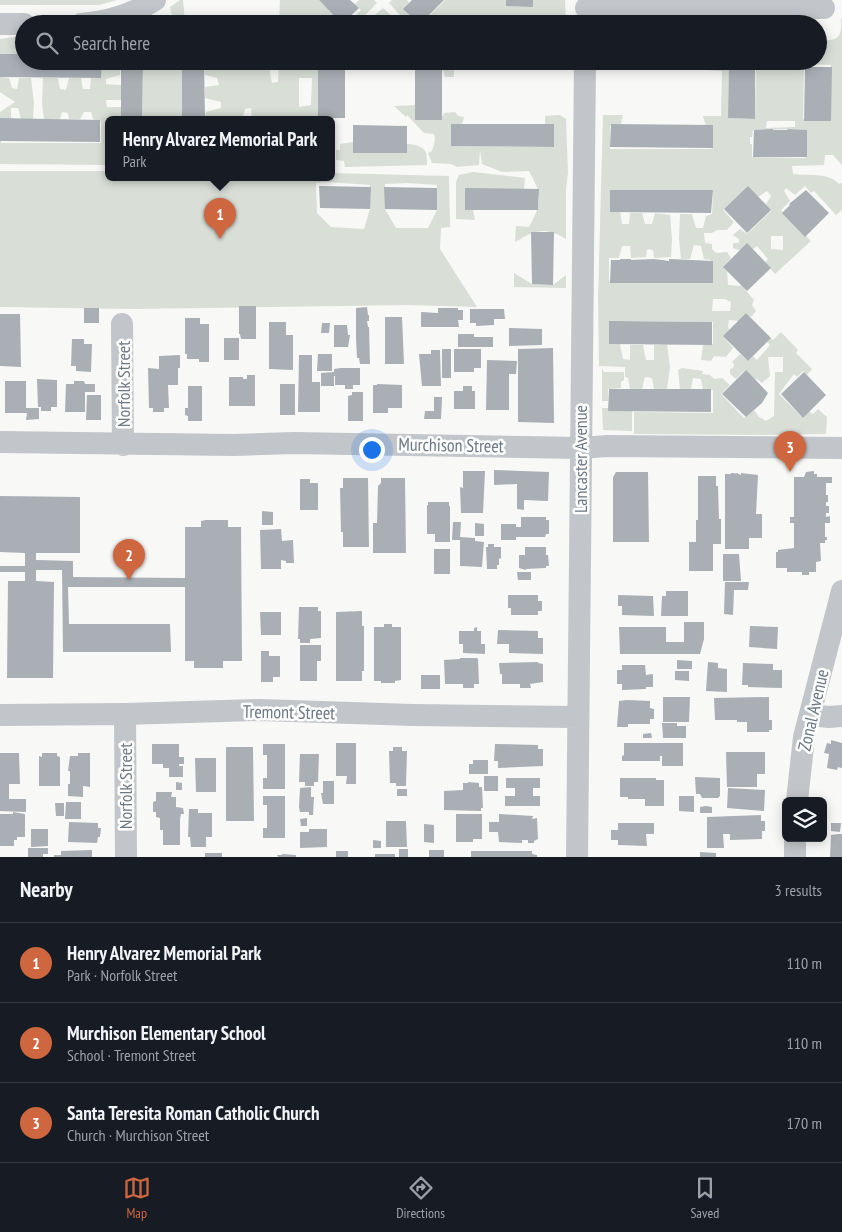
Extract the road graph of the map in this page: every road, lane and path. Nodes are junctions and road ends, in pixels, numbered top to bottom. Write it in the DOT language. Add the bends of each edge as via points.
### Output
graph roads {
  1 [pos="155,0"];
  2 [pos="824,8"];
  3 [pos="585,10"];
  4 [pos="125,15"];
  5 [pos="0,24"];
  6 [pos="15,24"];
  7 [pos="585,70"];
  8 [pos="122,324"];
  9 [pos="0,442"];
  10 [pos="123,445"];
  11 [pos="580,448"];
  12 [pos="842,448"];
  13 [pos="842,591"];
  14 [pos="125,714"];
  15 [pos="810,714"];
  16 [pos="0,715"];
  17 [pos="842,716"];
  18 [pos="578,717"];
  19 [pos="797,797"];
  20 [pos="795,842"];
  21 [pos="126,857"];
  22 [pos="577,857"];
  23 [pos="795,857"];
  1 -- 4 [label="street"];
  2 -- 3 [label="street"];
  5 -- 6 [label="street"];
  7 -- 11 [label="street, Lancaster Avenue"];
  8 -- 10 [label="street, Norfolk Street"];
  9 -- 10 [label="street, Murchison Street"];
  10 -- 11 [label="street, Murchison Street" via="294,443"];
  11 -- 12 [label="street, Murchison Street"];
  11 -- 18 [label="street, Lancaster Avenue"];
  13 -- 15 [label="street, Zonal Avenue"];
  14 -- 16 [label="street, Tremont Street"];
  14 -- 18 [label="street, Tremont Street" via="260,710"];
  14 -- 21 [label="street, Norfolk Street"];
  15 -- 17 [label="street"];
  15 -- 19 [label="street, Zonal Avenue"];
  18 -- 22 [label="street, Lancaster Avenue"];
  20 -- 23 [label="street"];
}
